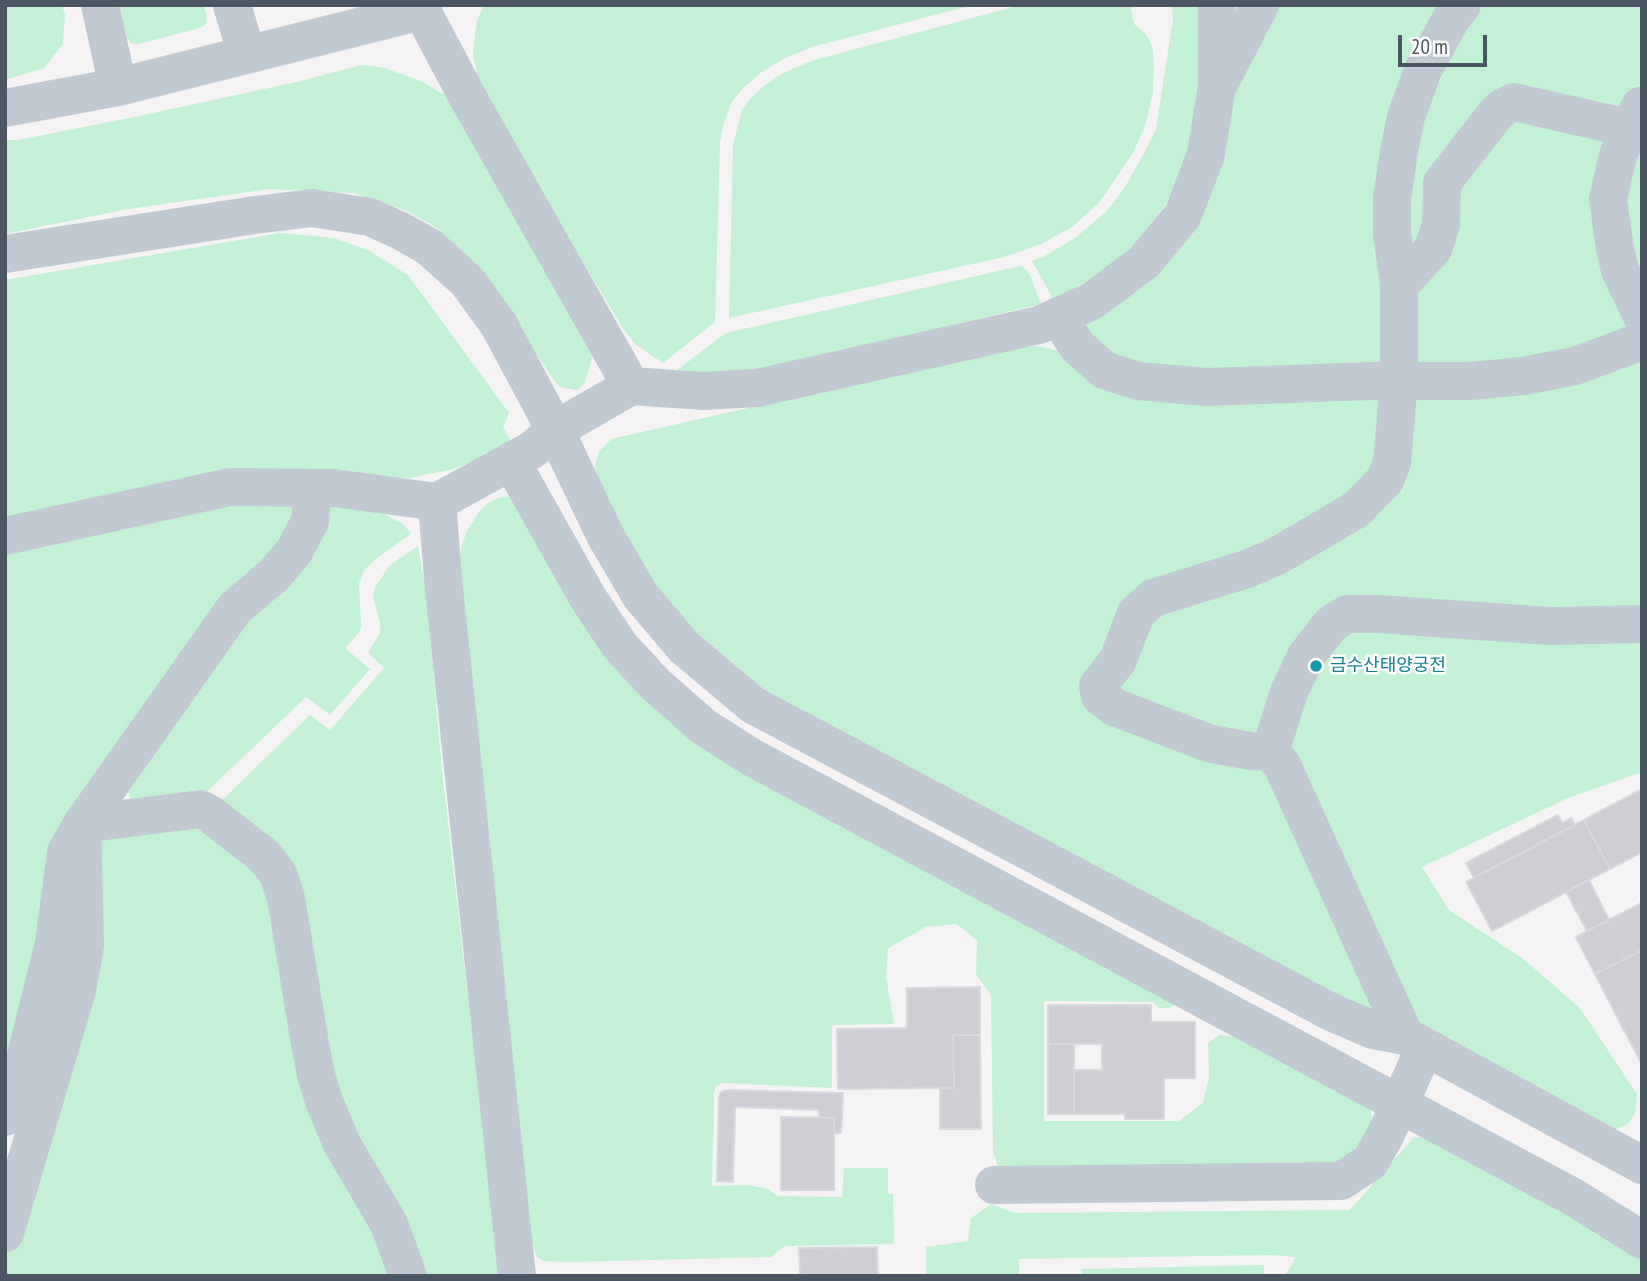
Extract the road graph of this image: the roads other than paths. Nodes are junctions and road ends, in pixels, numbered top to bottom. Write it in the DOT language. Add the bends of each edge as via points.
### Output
graph roads {
  1 [pos="100,5"];
  2 [pos="232,5"];
  3 [pos="1217,5"];
  4 [pos="1260,5"];
  5 [pos="1462,5"];
  6 [pos="427,8"];
  7 [pos="247,55"];
  8 [pos="118,87"];
  9 [pos="1217,87"];
  10 [pos="5,108"];
  11 [pos="1638,121"];
  12 [pos="5,254"];
  13 [pos="1399,286"];
  14 [pos="1058,316"];
  15 [pos="1642,316"];
  16 [pos="1642,341"];
  17 [pos="1398,381"];
  18 [pos="631,386"];
  19 [pos="555,430"];
  20 [pos="511,461"];
  21 [pos="313,488"];
  22 [pos="437,502"];
  23 [pos="5,536"];
  24 [pos="1642,624"];
  25 [pos="1270,752"];
  26 [pos="82,824"];
  27 [pos="1415,1042"];
  28 [pos="1399,1104"];
  29 [pos="5,1116"];
  30 [pos="1642,1166"];
  31 [pos="994,1185"];
  32 [pos="5,1233"];
  33 [pos="1642,1240"];
  34 [pos="408,1276"];
  35 [pos="517,1276"];
  1 -- 8 [label="street"];
  2 -- 7 [label="street"];
  3 -- 9 [label="street"];
  4 -- 9 [label="street"];
  5 -- 13 [label="street" via="1423,70 1406,117 1392,199 1391,232"];
  6 -- 7 [label="street"];
  6 -- 18 [label="street" via="467,96"];
  7 -- 8 [label="street"];
  8 -- 10 [label="street"];
  9 -- 14 [label="street" via="1206,154 1183,215 1144,262 1091,301"];
  11 -- 13 [label="street" via="1514,102 1503,107 1442,183 1441,225 1433,249"];
  11 -- 15 [label="street" via="1612,171 1608,199 1620,270"];
  12 -- 19 [label="street" via="312,208 370,217 429,247 467,281 499,325"];
  13 -- 17 [label="street"];
  14 -- 17 [label="street" via="1077,346 1104,370 1138,381 1207,387"];
  14 -- 18 [label="street" via="1039,325 757,388 704,391"];
  16 -- 17 [label="street" via="1575,366 1523,376"];
  17 -- 25 [label="street" via="1391,463 1373,494 1357,509 1277,555 1153,598 1136,613 1118,660 1098,686 1100,696 1126,712 1211,744"];
  18 -- 19 [label="street"];
  19 -- 20 [label="street"];
  19 -- 27 [label="street" via="640,595 684,647 754,705 1331,1012 1373,1031"];
  20 -- 22 [label="street"];
  20 -- 28 [label="street" via="620,646 704,727 753,758"];
  21 -- 22 [label="street"];
  21 -- 23 [label="street" via="230,487"];
  21 -- 26 [label="street" via="310,521 295,550 235,608"];
  22 -- 35 [label="street"];
  24 -- 25 [label="street" via="1550,626 1347,614 1331,624 1306,656"];
  25 -- 27 [label="street" via="1282,765"];
  26 -- 29 [label="street" via="66,852 54,943 22,1071"];
  26 -- 32 [label="street" via="82,964"];
  26 -- 34 [label="street" via="201,809 264,856 278,874 291,922 316,1075 342,1144 389,1224"];
  27 -- 28 [label="street"];
  27 -- 30 [label="street"];
  28 -- 31 [label="street" via="1370,1162 1341,1181"];
  28 -- 33 [label="street"];
}
